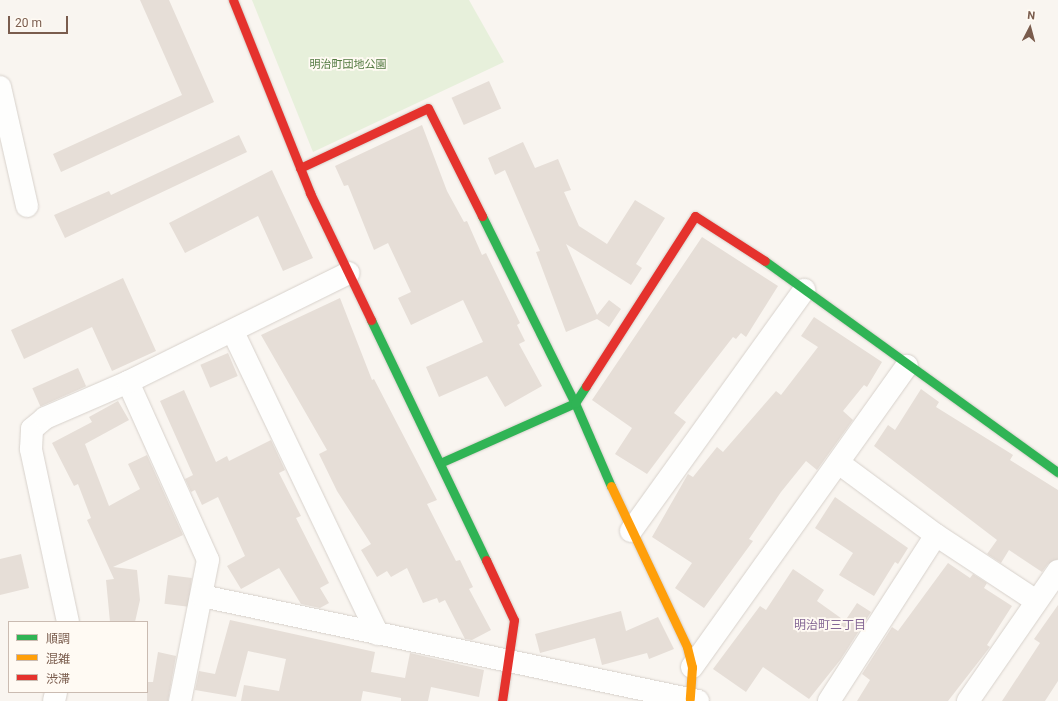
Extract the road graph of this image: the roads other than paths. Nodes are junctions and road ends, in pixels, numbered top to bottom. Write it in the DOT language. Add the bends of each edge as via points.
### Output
graph roads {
  1 [pos="233,0"];
  2 [pos="1,99"];
  3 [pos="300,168"];
  4 [pos="27,206"];
  5 [pos="349,273"];
  6 [pos="804,290"];
  7 [pos="233,332"];
  8 [pos="907,366"];
  9 [pos="128,382"];
  10 [pos="575,403"];
  11 [pos="440,463"];
  12 [pos="840,464"];
  13 [pos="1058,472"];
  14 [pos="631,531"];
  15 [pos="936,534"];
  16 [pos="1058,571"];
  17 [pos="202,596"];
  18 [pos="1036,601"];
  19 [pos="68,621"];
  20 [pos="378,634"];
  21 [pos="510,663"];
  22 [pos="692,667"];
  23 [pos="694,700"];
  24 [pos="180,701"];
  25 [pos="502,701"];
  26 [pos="829,701"];
  27 [pos="968,701"];
  1 -- 3 [label="street"];
  2 -- 4 [label="street"];
  3 -- 5 [label="street"];
  3 -- 10 [label="street" via="428,108"];
  5 -- 7 [label="street"];
  5 -- 11 [label="street"];
  6 -- 8 [label="street"];
  6 -- 10 [label="street" via="727,234 695,216"];
  6 -- 14 [label="street"];
  7 -- 9 [label="street"];
  7 -- 20 [label="street"];
  8 -- 12 [label="street"];
  8 -- 13 [label="street"];
  9 -- 17 [label="street" via="208,560"];
  9 -- 19 [label="street" via="45,418 32,429 31,448"];
  10 -- 11 [label="street"];
  10 -- 14 [label="street"];
  11 -- 21 [label="street" via="514,620"];
  12 -- 15 [label="street"];
  12 -- 22 [label="street"];
  14 -- 22 [label="street" via="687,647"];
  15 -- 18 [label="street"];
  15 -- 26 [label="street"];
  16 -- 18 [label="street"];
  17 -- 20 [label="street"];
  17 -- 24 [label="street"];
  18 -- 27 [label="street"];
  20 -- 21 [label="street"];
  21 -- 23 [label="street"];
  21 -- 25 [label="street"];
  22 -- 23 [label="street"];
}
